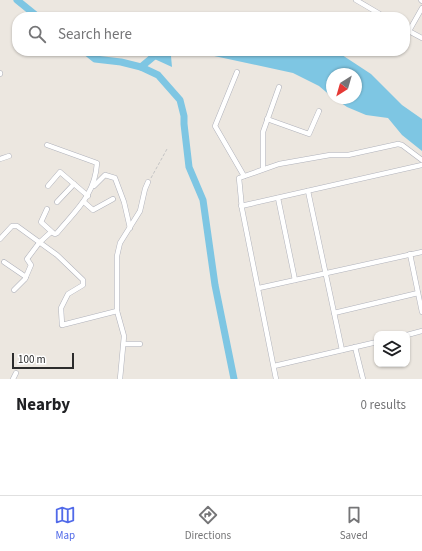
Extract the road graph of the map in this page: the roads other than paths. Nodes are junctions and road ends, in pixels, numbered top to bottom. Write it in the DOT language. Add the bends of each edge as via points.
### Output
graph roads {
  1 [pos="356,0"];
  2 [pos="422,8"];
  3 [pos="376,12"];
  4 [pos="410,26"];
  5 [pos="410,32"];
  6 [pos="422,38"];
  7 [pos="237,72"];
  8 [pos="279,87"];
  9 [pos="319,111"];
  10 [pos="267,119"];
  11 [pos="47,145"];
  12 [pos="9,156"];
  13 [pos="0,159"];
  14 [pos="422,160"];
  15 [pos="422,165"];
  16 [pos="263,169"];
  17 [pos="244,176"];
  18 [pos="148,182"];
  19 [pos="74,184"];
  20 [pos="48,186"];
  21 [pos="93,187"];
  22 [pos="308,191"];
  23 [pos="88,196"];
  24 [pos="278,198"];
  25 [pos="113,199"];
  26 [pos="57,202"];
  27 [pos="84,202"];
  28 [pos="241,206"];
  29 [pos="47,209"];
  30 [pos="130,228"];
  31 [pos="52,232"];
  32 [pos="0,239"];
  33 [pos="39,243"];
  34 [pos="422,252"];
  35 [pos="410,254"];
  36 [pos="4,262"];
  37 [pos="325,273"];
  38 [pos="26,277"];
  39 [pos="295,280"];
  40 [pos="259,288"];
  41 [pos="14,290"];
  42 [pos="418,293"];
  43 [pos="118,311"];
  44 [pos="334,312"];
  45 [pos="422,312"];
  46 [pos="422,331"];
  47 [pos="410,334"];
  48 [pos="374,343"];
  49 [pos="124,344"];
  50 [pos="140,344"];
  51 [pos="355,347"];
  52 [pos="342,350"];
  53 [pos="274,366"];
  54 [pos="16,372"];
  55 [pos="13,379"];
  56 [pos="120,379"];
  57 [pos="276,379"];
  58 [pos="363,379"];
  1 -- 3 [label="street"];
  2 -- 4 [label="street"];
  5 -- 6 [label="street"];
  7 -- 17 [label="street" via="215,126"];
  8 -- 10 [label="street"];
  9 -- 10 [label="street" via="309,134"];
  10 -- 16 [label="street" via="262,142"];
  11 -- 21 [label="street" via="97,163"];
  12 -- 13 [label="street"];
  14 -- 16 [label="street" via="398,144 348,155 330,155 279,164"];
  15 -- 22 [label="street"];
  16 -- 17 [label="street"];
  17 -- 28 [label="street" via="239,180"];
  18 -- 30 [label="street" via="140,211"];
  19 -- 20 [label="street" via="59,172"];
  19 -- 23 [label="street"];
  19 -- 26 [label="street"];
  21 -- 23 [label="street"];
  21 -- 30 [label="street" via="105,175 115,178"];
  22 -- 24 [label="street"];
  22 -- 37 [label="street"];
  23 -- 27 [label="street"];
  24 -- 28 [label="street"];
  24 -- 39 [label="street"];
  25 -- 27 [label="street" via="93,210"];
  27 -- 31 [label="street" via="56,234"];
  28 -- 40 [label="street"];
  29 -- 31 [label="street" via="41,222"];
  30 -- 43 [label="street" via="120,243 117,256"];
  31 -- 33 [label="street"];
  32 -- 33 [label="street" via="15,225"];
  33 -- 38 [label="street" via="27,259 31,265"];
  33 -- 43 [label="street" via="57,255 84,283 82,287 70,293 62,306 62,325"];
  34 -- 35 [label="street"];
  35 -- 37 [label="street"];
  35 -- 42 [label="street"];
  36 -- 38 [label="street"];
  37 -- 39 [label="street"];
  37 -- 44 [label="street"];
  38 -- 41 [label="street"];
  39 -- 40 [label="street"];
  40 -- 53 [label="street"];
  42 -- 44 [label="street"];
  42 -- 45 [label="street"];
  43 -- 49 [label="street"];
  44 -- 52 [label="street"];
  46 -- 47 [label="street"];
  48 -- 51 [label="street"];
  49 -- 50 [label="street"];
  49 -- 56 [label="street"];
  51 -- 52 [label="street"];
  51 -- 58 [label="street"];
  52 -- 53 [label="street"];
  53 -- 57 [label="street"];
  54 -- 55 [label="street"];
}
